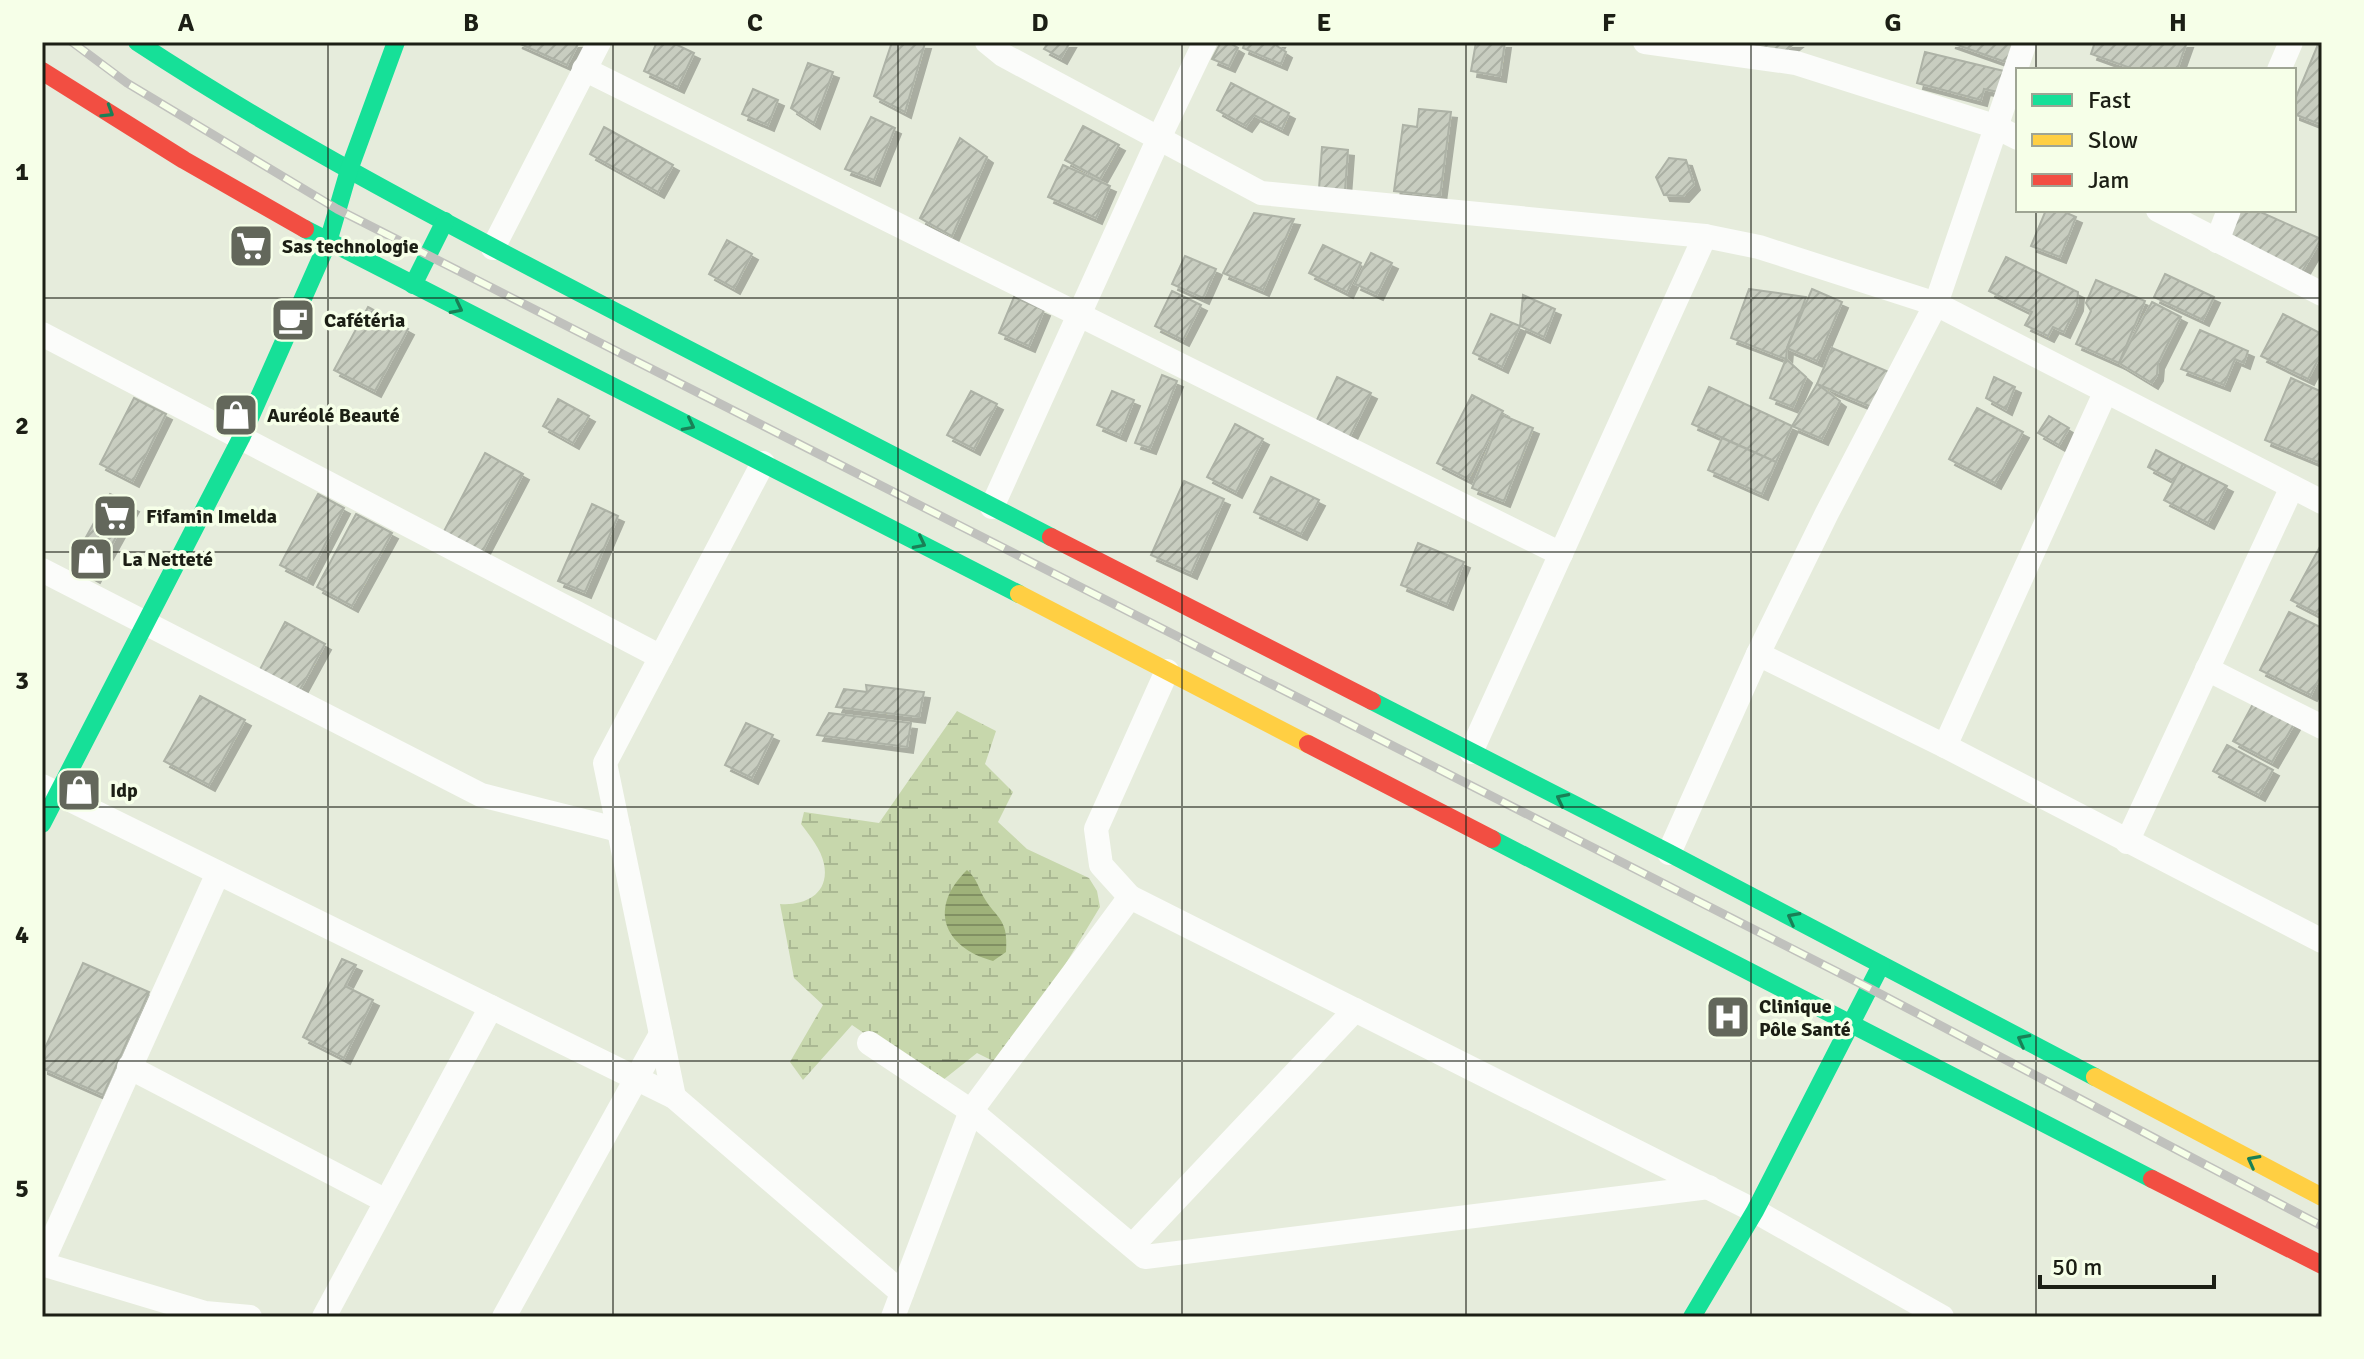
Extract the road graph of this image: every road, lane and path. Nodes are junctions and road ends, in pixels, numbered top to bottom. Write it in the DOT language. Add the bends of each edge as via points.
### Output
graph roads {
  1 [pos="137,42"];
  2 [pos="396,42"];
  3 [pos="599,42"];
  4 [pos="987,42"];
  5 [pos="1205,42"];
  6 [pos="1645,42"];
  7 [pos="2025,42"];
  8 [pos="2291,42"];
  9 [pos="1800,53"];
  10 [pos="2280,68"];
  11 [pos="584,69"];
  12 [pos="42,71"];
  13 [pos="1994,126"];
  14 [pos="2016,137"];
  15 [pos="1159,138"];
  16 [pos="349,170"];
  17 [pos="2162,212"];
  18 [pos="2228,212"];
  19 [pos="445,221"];
  20 [pos="1705,236"];
  21 [pos="2217,241"];
  22 [pos="328,242"];
  23 [pos="493,248"];
  24 [pos="413,285"];
  25 [pos="2322,294"];
  26 [pos="1936,304"];
  27 [pos="1079,316"];
  28 [pos="42,334"];
  29 [pos="2105,393"];
  30 [pos="241,438"];
  31 [pos="763,463"];
  32 [pos="2292,487"];
  33 [pos="2322,502"];
  34 [pos="992,507"];
  35 [pos="1561,554"];
  36 [pos="42,570"];
  37 [pos="147,624"];
  38 [pos="1758,654"];
  39 [pos="661,657"];
  40 [pos="2207,669"];
  41 [pos="1167,671"];
  42 [pos="2322,727"];
  43 [pos="1945,746"];
  44 [pos="1471,752"];
  45 [pos="49,790"];
  46 [pos="42,824"];
  47 [pos="619,830"];
  48 [pos="2127,842"];
  49 [pos="1669,853"];
  50 [pos="218,873"];
  51 [pos="1130,897"];
  52 [pos="2322,941"];
  53 [pos="1881,965"];
  54 [pos="491,1007"];
  55 [pos="1355,1010"];
  56 [pos="1851,1025"];
  57 [pos="661,1034"];
  58 [pos="869,1043"];
  59 [pos="129,1067"];
  60 [pos="637,1078"];
  61 [pos="674,1097"];
  62 [pos="971,1111"];
  63 [pos="1709,1187"];
  64 [pos="2322,1197"];
  65 [pos="386,1201"];
  66 [pos="1755,1211"];
  67 [pos="1133,1245"];
  68 [pos="42,1264"];
  69 [pos="2322,1265"];
  70 [pos="902,1293"];
  71 [pos="250,1317"];
  72 [pos="324,1317"];
  73 [pos="504,1317"];
  74 [pos="893,1317"];
  75 [pos="1692,1317"];
  76 [pos="1942,1317"];
  1 -- 16 [label="main road"];
  2 -- 16 [label="main road"];
  3 -- 11 [label="street"];
  4 -- 15 [label="street"];
  5 -- 15 [label="street"];
  6 -- 9 [label="street"];
  7 -- 13 [label="street"];
  8 -- 10 [label="street"];
  9 -- 13 [label="street"];
  11 -- 23 [label="street"];
  11 -- 27 [label="street"];
  12 -- 22 [label="main road, one-way"];
  13 -- 14 [label="street"];
  13 -- 26 [label="street"];
  15 -- 20 [label="street" via="1261,193"];
  15 -- 27 [label="street"];
  16 -- 19 [label="main road"];
  16 -- 22 [label="main road"];
  17 -- 21 [label="street"];
  18 -- 21 [label="street"];
  19 -- 23 [label="main road"];
  19 -- 24 [label="main road"];
  20 -- 26 [label="street" via="1759,247"];
  20 -- 35 [label="street"];
  21 -- 25 [label="street"];
  22 -- 24 [label="main road"];
  22 -- 30 [label="main road"];
  23 -- 34 [label="main road"];
  24 -- 31 [label="main road, one-way"];
  26 -- 29 [label="street"];
  26 -- 38 [label="street"];
  27 -- 34 [label="street"];
  27 -- 35 [label="street"];
  28 -- 30 [label="street"];
  29 -- 32 [label="street"];
  29 -- 43 [label="street"];
  30 -- 37 [label="main road"];
  30 -- 39 [label="street"];
  31 -- 39 [label="street"];
  31 -- 41 [label="main road, one-way"];
  32 -- 33 [label="street"];
  32 -- 40 [label="street"];
  34 -- 44 [label="main road"];
  35 -- 44 [label="street"];
  36 -- 37 [label="street"];
  37 -- 45 [label="main road"];
  37 -- 47 [label="street" via="481,795"];
  38 -- 43 [label="street"];
  38 -- 49 [label="street"];
  39 -- 47 [label="street" via="605,763"];
  40 -- 42 [label="street"];
  40 -- 48 [label="street"];
  41 -- 51 [label="street" via="1096,829 1101,865"];
  41 -- 56 [label="main road"];
  43 -- 48 [label="street"];
  49 -- 44 [label="main road, one-way"];
  45 -- 46 [label="main road"];
  45 -- 50 [label="street"];
  47 -- 57 [label="street"];
  48 -- 52 [label="street"];
  53 -- 49 [label="main road, one-way"];
  50 -- 54 [label="street"];
  50 -- 59 [label="street"];
  51 -- 55 [label="street"];
  51 -- 62 [label="street"];
  53 -- 56 [label="main road"];
  64 -- 53 [label="main road, one-way"];
  54 -- 60 [label="street"];
  54 -- 65 [label="street"];
  55 -- 63 [label="street"];
  55 -- 67 [label="street"];
  56 -- 66 [label="main road"];
  56 -- 69 [label="main road"];
  57 -- 60 [label="street"];
  57 -- 61 [label="street"];
  58 -- 62 [label="street"];
  59 -- 65 [label="street"];
  59 -- 68 [label="street"];
  60 -- 61 [label="street"];
  60 -- 73 [label="street"];
  61 -- 70 [label="street"];
  62 -- 67 [label="street"];
  62 -- 70 [label="street"];
  63 -- 66 [label="street"];
  63 -- 67 [label="street" via="1145,1257"];
  65 -- 72 [label="street"];
  66 -- 75 [label="main road"];
  66 -- 76 [label="street"];
  68 -- 71 [label="street" via="205,1313"];
  70 -- 74 [label="street"];
}
